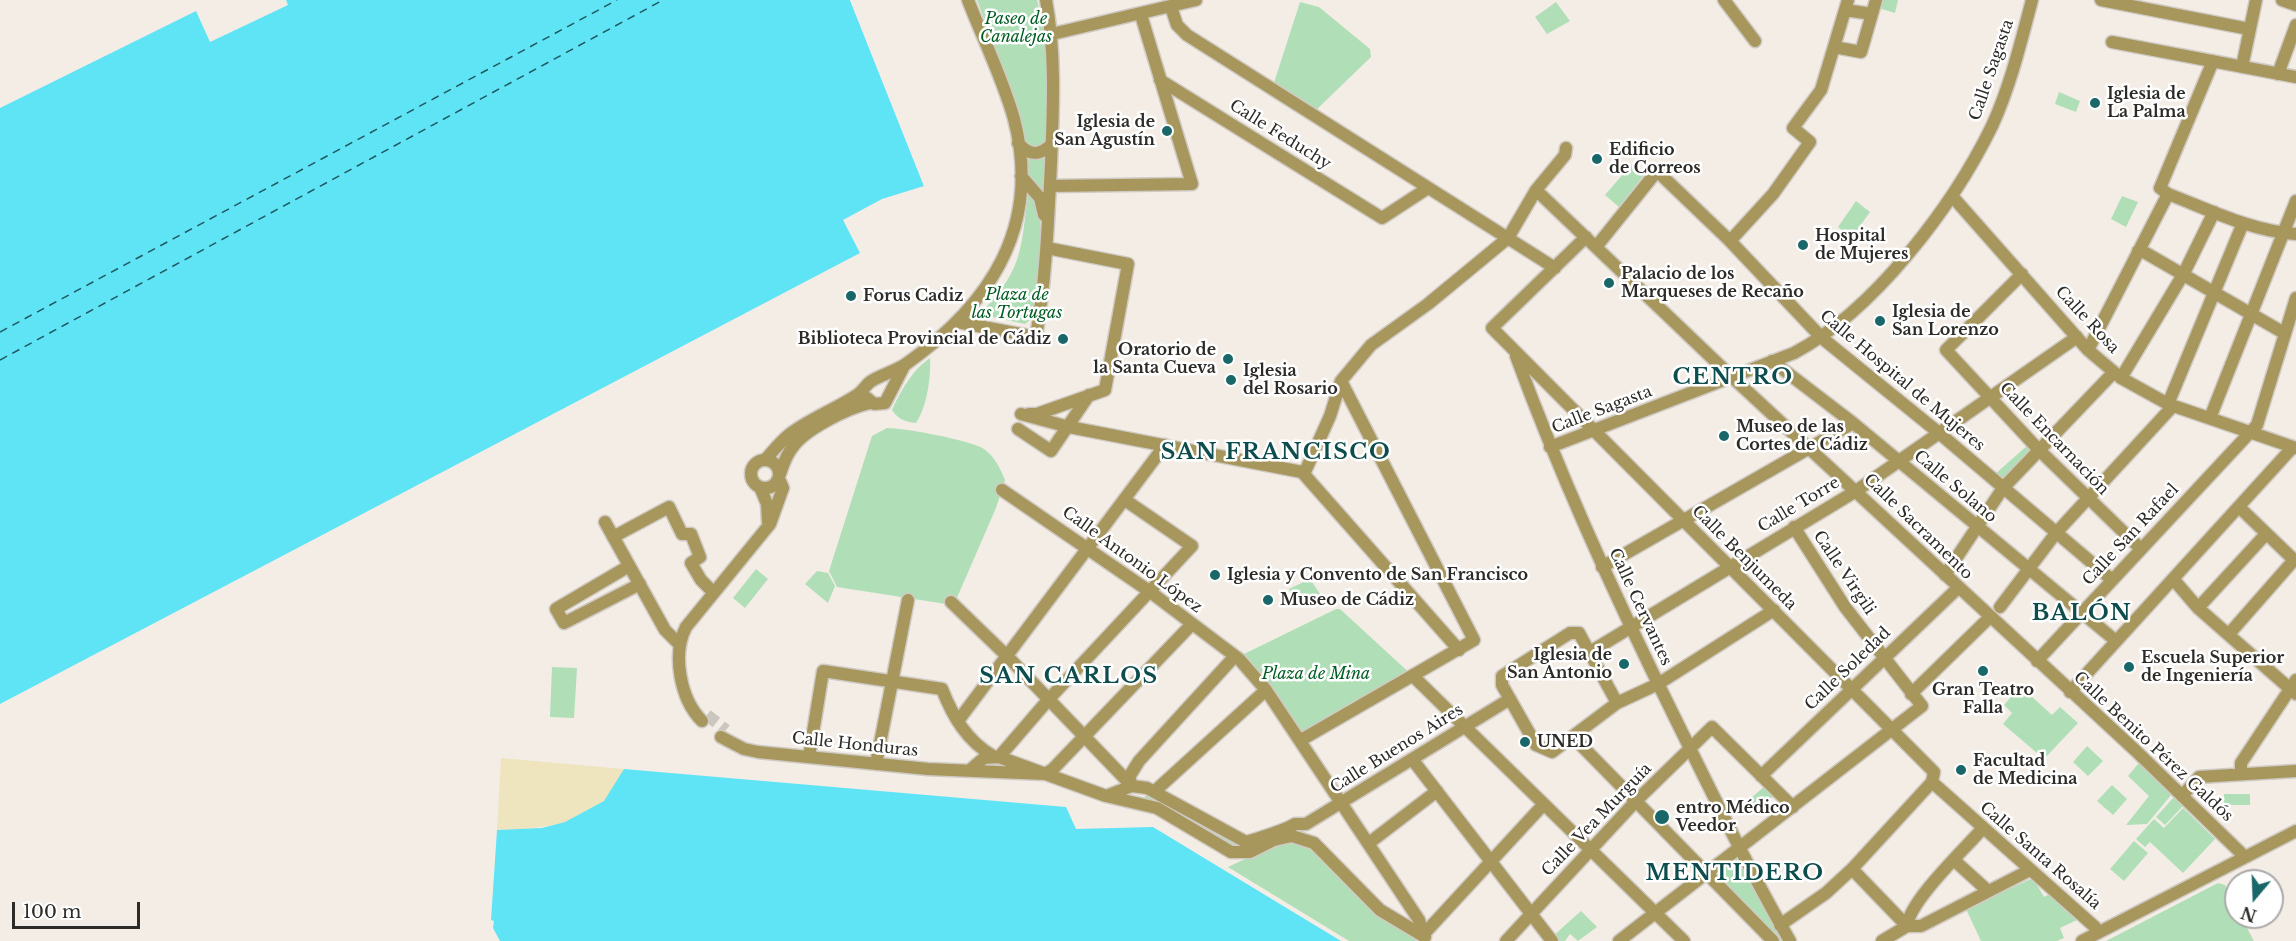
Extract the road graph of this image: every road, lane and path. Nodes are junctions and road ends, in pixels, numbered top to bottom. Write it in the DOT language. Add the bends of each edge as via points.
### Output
graph roads {
  1 [pos="968,0"];
  2 [pos="1046,0"];
  3 [pos="1196,0"];
  4 [pos="1724,0"];
  5 [pos="1876,0"];
  6 [pos="2032,0"];
  7 [pos="2256,0"];
  8 [pos="2282,0"];
  9 [pos="2104,1"];
  10 [pos="1847,5"];
  11 [pos="2296,5"];
  12 [pos="1172,7"];
  13 [pos="1872,14"];
  14 [pos="1141,15"];
  15 [pos="2296,25"];
  16 [pos="2249,29"];
  17 [pos="1052,34"];
  18 [pos="1755,41"];
  19 [pos="2112,42"];
  20 [pos="1834,47"];
  21 [pos="2213,61"];
  22 [pos="2242,67"];
  23 [pos="2278,74"];
  24 [pos="2296,77"];
  25 [pos="1160,80"];
  26 [pos="1018,143"];
  27 [pos="1052,144"];
  28 [pos="1566,148"];
  29 [pos="1021,176"];
  30 [pos="1050,186"];
  31 [pos="1428,188"];
  32 [pos="1536,190"];
  33 [pos="2164,191"];
  34 [pos="1952,196"];
  35 [pos="2296,201"];
  36 [pos="2214,212"];
  37 [pos="2243,223"];
  38 [pos="1047,231"];
  39 [pos="2290,234"];
  40 [pos="1586,237"];
  41 [pos="1508,238"];
  42 [pos="1730,241"];
  43 [pos="1596,247"];
  44 [pos="1047,248"];
  45 [pos="2138,251"];
  46 [pos="1555,268"];
  47 [pos="2184,273"];
  48 [pos="2022,274"];
  49 [pos="2215,293"];
  50 [pos="2296,297"];
  51 [pos="2252,313"];
  52 [pos="957,322"];
  53 [pos="2284,333"];
  54 [pos="2077,337"];
  55 [pos="1822,339"];
  56 [pos="2088,350"];
  57 [pos="1772,361"];
  58 [pos="905,365"];
  59 [pos="1526,371"];
  60 [pos="2118,375"];
  61 [pos="1733,378"];
  62 [pos="878,379"];
  63 [pos="1341,381"];
  64 [pos="866,387"];
  65 [pos="891,390"];
  66 [pos="1089,395"];
  67 [pos="1990,397"];
  68 [pos="870,403"];
  69 [pos="2170,405"];
  70 [pos="2210,418"];
  71 [pos="1853,423"];
  72 [pos="1069,427"];
  73 [pos="1018,429"];
  74 [pos="1594,431"];
  75 [pos="2250,432"];
  76 [pos="1939,433"];
  77 [pos="1165,445"];
  78 [pos="1550,447"];
  79 [pos="1810,447"];
  80 [pos="2294,448"];
  81 [pos="2038,449"];
  82 [pos="765,460"];
  83 [pos="1899,461"];
  84 [pos="1304,474"];
  85 [pos="779,477"];
  86 [pos="760,487"];
  87 [pos="2003,488"];
  88 [pos="1002,490"];
  89 [pos="1856,491"];
  90 [pos="2088,498"];
  91 [pos="1125,500"];
  92 [pos="2239,507"];
  93 [pos="1685,521"];
  94 [pos="605,522"];
  95 [pos="1794,527"];
  96 [pos="1978,527"];
  97 [pos="766,529"];
  98 [pos="2056,533"];
  99 [pos="2266,534"];
  100 [pos="613,537"];
  101 [pos="1090,548"];
  102 [pos="2141,549"];
  103 [pos="629,566"];
  104 [pos="1730,566"];
  105 [pos="1602,567"];
  106 [pos="2028,568"];
  107 [pos="1945,575"];
  108 [pos="2111,579"];
  109 [pos="2174,579"];
  110 [pos="640,585"];
  111 [pos="1958,588"];
  112 [pos="1149,591"];
  113 [pos="713,592"];
  114 [pos="908,600"];
  115 [pos="951,602"];
  116 [pos="2000,607"];
  117 [pos="2198,608"];
  118 [pos="1774,610"];
  119 [pos="2081,612"];
  120 [pos="1989,618"];
  121 [pos="1192,624"];
  122 [pos="1630,626"];
  123 [pos="2229,634"];
  124 [pos="2116,640"];
  125 [pos="679,644"];
  126 [pos="1459,650"];
  127 [pos="1590,652"];
  128 [pos="1008,657"];
  129 [pos="1237,658"];
  130 [pos="1883,658"];
  131 [pos="2037,661"];
  132 [pos="1414,677"];
  133 [pos="891,682"];
  134 [pos="1658,684"];
  135 [pos="2294,687"];
  136 [pos="1851,688"];
  137 [pos="1266,690"];
  138 [pos="2070,692"];
  139 [pos="1911,694"];
  140 [pos="1049,699"];
  141 [pos="1510,699"];
  142 [pos="1617,703"];
  143 [pos="704,718"];
  144 [pos="958,721"];
  145 [pos="1464,727"];
  146 [pos="1892,731"];
  147 [pos="723,733"];
  148 [pos="1084,735"];
  149 [pos="1573,737"];
  150 [pos="1300,740"];
  151 [pos="1690,749"];
  152 [pos="809,757"];
  153 [pos="996,757"];
  154 [pos="1412,759"];
  155 [pos="876,764"];
  156 [pos="970,770"];
  157 [pos="2296,771"];
  158 [pos="1037,772"];
  159 [pos="2241,773"];
  160 [pos="1761,776"];
  161 [pos="1933,777"];
  162 [pos="1132,786"];
  163 [pos="1155,791"];
  164 [pos="1437,792"];
  165 [pos="1106,796"];
  166 [pos="2182,796"];
  167 [pos="1636,801"];
  168 [pos="1342,802"];
  169 [pos="1543,805"];
  170 [pos="1793,807"];
  171 [pos="1983,828"];
  172 [pos="2296,831"];
  173 [pos="1297,832"];
  174 [pos="1369,843"];
  175 [pos="1739,849"];
  176 [pos="1590,850"];
  177 [pos="2245,857"];
  178 [pos="1489,860"];
  179 [pos="1955,861"];
  180 [pos="1852,869"];
  181 [pos="2030,870"];
  182 [pos="1708,873"];
  183 [pos="1988,891"];
  184 [pos="1656,912"];
  185 [pos="1531,913"];
  186 [pos="1780,925"];
  187 [pos="1907,926"];
  188 [pos="2098,933"];
  189 [pos="1426,938"];
  190 [pos="1506,941"];
  191 [pos="1552,941"];
  192 [pos="1619,941"];
  193 [pos="1683,941"];
  194 [pos="1773,941"];
  195 [pos="1790,941"];
  196 [pos="1882,941"];
  197 [pos="2082,941"];
  1 -- 26 [label="street" via="1013,116"];
  2 -- 17 [label="street"];
  3 -- 12 [label="street"];
  4 -- 18 [label="street"];
  5 -- 13 [label="street"];
  6 -- 34 [label="street, Calle Sagasta" via="1992,125"];
  7 -- 16 [label="street"];
  8 -- 11 [label="street"];
  9 -- 16 [label="street"];
  10 -- 13 [label="street"];
  10 -- 20 [label="street"];
  12 -- 14 [label="street"];
  12 -- 31 [label="street" via="1178,25 1187,35"];
  13 -- 20 [label="street" via="1861,52"];
  14 -- 17 [label="street"];
  14 -- 25 [label="street"];
  15 -- 23 [label="street"];
  16 -- 22 [label="street"];
  17 -- 27 [label="street"];
  19 -- 21 [label="street"];
  20 -- 42 [label="street" via="1821,90 1792,128 1810,142 1773,194"];
  21 -- 22 [label="street"];
  21 -- 33 [label="street"];
  22 -- 23 [label="street"];
  23 -- 24 [label="street"];
  25 -- 30 [label="street" via="1192,184"];
  25 -- 31 [label="street, Calle Feduchy" via="1382,218"];
  26 -- 27 [label="street" via="1034,154 1044,152"];
  26 -- 29 [label="street"];
  27 -- 30 [label="street"];
  28 -- 32 [label="street" via="1562,160"];
  29 -- 38 [label="street" via="1040,198"];
  29 -- 52 [label="street" via="1014,228 1004,257 982,294"];
  30 -- 38 [label="street"];
  31 -- 41 [label="street"];
  32 -- 40 [label="street, Calle Sacramento"];
  32 -- 41 [label="street"];
  33 -- 36 [label="street"];
  33 -- 45 [label="street"];
  34 -- 48 [label="street, Calle Rosa"];
  34 -- 55 [label="street, Calle Sagasta" via="1873,295"];
  35 -- 39 [label="street"];
  36 -- 37 [label="street"];
  36 -- 47 [label="street"];
  37 -- 39 [label="street"];
  37 -- 49 [label="street"];
  38 -- 44 [label="street"];
  39 -- 51 [label="street"];
  40 -- 43 [label="street, Calle Sacramento"];
  40 -- 46 [label="street"];
  41 -- 46 [label="street"];
  41 -- 63 [label="street" via="1371,345"];
  42 -- 43 [label="street, Calle Hospital de Mujeres" via="1657,171"];
  42 -- 55 [label="street, Calle Hospital de Mujeres"];
  43 -- 61 [label="street, Calle Sacramento"];
  44 -- 52 [label="street" via="1036,337"];
  44 -- 66 [label="street" via="1128,264 1105,390"];
  45 -- 47 [label="street"];
  45 -- 56 [label="street"];
  46 -- 59 [label="street, Calle Cervantes" via="1492,328"];
  47 -- 49 [label="street"];
  47 -- 60 [label="street"];
  48 -- 54 [label="street, Calle Rosa"];
  48 -- 67 [label="street, Calle Encarnación" via="1946,350"];
  49 -- 51 [label="street"];
  49 -- 69 [label="street"];
  50 -- 53 [label="street, Calle San Rafael"];
  51 -- 53 [label="street"];
  51 -- 70 [label="street"];
  52 -- 58 [label="street"];
  53 -- 75 [label="street, Calle San Rafael" via="2257,425"];
  54 -- 56 [label="street, Calle Rosa"];
  54 -- 67 [label="street, Calle Torre"];
  55 -- 57 [label="street, Calle Sagasta"];
  55 -- 76 [label="street, Calle Hospital de Mujeres"];
  56 -- 60 [label="street, Calle Rosa"];
  57 -- 61 [label="street, Calle Sagasta"];
  57 -- 71 [label="street, Calle Solano"];
  58 -- 62 [label="street"];
  58 -- 65 [label="street"];
  59 -- 74 [label="street, Calle Benjumeda"];
  59 -- 78 [label="street, Calle Cervantes"];
  60 -- 69 [label="street, Calle Rosa"];
  60 -- 81 [label="street"];
  61 -- 74 [label="street, Calle Sagasta"];
  61 -- 79 [label="street, Calle Sacramento"];
  62 -- 64 [label="street"];
  62 -- 65 [label="street" via="888,383"];
  63 -- 84 [label="street"];
  63 -- 126 [label="street" via="1474,640"];
  64 -- 68 [label="street"];
  64 -- 82 [label="street" via="789,435"];
  65 -- 68 [label="street" via="885,403"];
  66 -- 72 [label="street"];
  66 -- 72 [label="street" via="1037,414 1022,414"];
  67 -- 76 [label="street, Calle Torre"];
  67 -- 81 [label="street, Calle Encarnación"];
  68 -- 85 [label="street" via="807,434 792,447"];
  69 -- 70 [label="street, Calle Rosa"];
  69 -- 90 [label="street"];
  70 -- 75 [label="street, Calle Rosa"];
  71 -- 79 [label="street"];
  71 -- 83 [label="street, Calle Solano"];
  72 -- 73 [label="street" via="1051,451"];
  72 -- 77 [label="street"];
  74 -- 78 [label="street, Calle Sagasta"];
  74 -- 93 [label="street, Calle Benjumeda"];
  75 -- 80 [label="street, Calle Rosa"];
  75 -- 102 [label="street, Calle San Rafael"];
  76 -- 83 [label="street, Calle Torre"];
  76 -- 87 [label="street, Calle Hospital de Mujeres"];
  77 -- 84 [label="street"];
  77 -- 91 [label="street"];
  78 -- 105 [label="street, Calle Cervantes"];
  79 -- 89 [label="street, Calle Sacramento"];
  79 -- 93 [label="street"];
  80 -- 92 [label="street"];
  81 -- 87 [label="street"];
  81 -- 90 [label="street, Calle Encarnación"];
  82 -- 85 [label="street" via="776,464"];
  82 -- 86 [label="street" via="755,464 751,472"];
  83 -- 89 [label="street, Calle Torre"];
  83 -- 96 [label="street, Calle Solano"];
  84 -- 126 [label="street"];
  85 -- 86 [label="street" via="773,486"];
  85 -- 97 [label="street" via="783,488"];
  86 -- 97 [label="street" via="769,512"];
  87 -- 96 [label="street"];
  87 -- 98 [label="street, Calle Hospital de Mujeres"];
  88 -- 101 [label="street, Calle Antonio López"];
  89 -- 95 [label="street, Calle Torre"];
  89 -- 107 [label="street, Calle Sacramento"];
  90 -- 98 [label="street"];
  90 -- 102 [label="street, Calle Encarnación"];
  91 -- 101 [label="street"];
  91 -- 112 [label="street" via="1192,546"];
  92 -- 99 [label="street"];
  92 -- 109 [label="street"];
  93 -- 104 [label="street, Calle Benjumeda"];
  93 -- 105 [label="street"];
  94 -- 100 [label="street"];
  95 -- 104 [label="street, Calle Torre"];
  95 -- 130 [label="street, Calle Virgili"];
  96 -- 106 [label="street, Calle Solano"];
  96 -- 107 [label="street"];
  97 -- 113 [label="street"];
  98 -- 106 [label="street"];
  98 -- 108 [label="street, Calle Hospital de Mujeres"];
  99 -- 117 [label="street"];
  99 -- 123 [label="street" via="2294,560"];
  100 -- 103 [label="street"];
  100 -- 113 [label="street" via="669,507 682,534 691,534 700,557 692,562"];
  101 -- 112 [label="street, Calle Antonio López"];
  101 -- 128 [label="street"];
  102 -- 108 [label="street, Calle San Rafael"];
  103 -- 110 [label="street"];
  103 -- 110 [label="street" via="556,609 564,622"];
  104 -- 118 [label="street, Calle Benjumeda"];
  104 -- 122 [label="street, Calle Torre"];
  105 -- 122 [label="street, Calle Cervantes"];
  106 -- 116 [label="street"];
  106 -- 119 [label="street, Calle Solano"];
  107 -- 111 [label="street, Calle Sacramento"];
  108 -- 119 [label="street, Calle San Rafael"];
  109 -- 117 [label="street"];
  109 -- 124 [label="street"];
  110 -- 125 [label="street" via="665,630"];
  111 -- 120 [label="street, Calle Sacramento"];
  111 -- 130 [label="street, Calle Soledad"];
  112 -- 121 [label="street, Calle Antonio López"];
  112 -- 140 [label="street"];
  113 -- 125 [label="street" via="686,627"];
  114 -- 133 [label="street"];
  115 -- 128 [label="street"];
  117 -- 123 [label="street"];
  118 -- 134 [label="street"];
  118 -- 136 [label="street, Calle Benjumeda"];
  119 -- 124 [label="street, Calle Solano"];
  119 -- 131 [label="street, Calle San Rafael"];
  120 -- 131 [label="street, Calle Sacramento"];
  120 -- 139 [label="street"];
  121 -- 129 [label="street, Calle Antonio López"];
  121 -- 148 [label="street"];
  122 -- 127 [label="street, Calle Torre"];
  122 -- 134 [label="street, Calle Cervantes"];
  123 -- 135 [label="street"];
  124 -- 138 [label="street"];
  125 -- 143 [label="street" via="677,657 690,707"];
  126 -- 132 [label="street"];
  127 -- 141 [label="street" via="1576,632 1541,650 1502,676"];
  127 -- 142 [label="street"];
  128 -- 140 [label="street"];
  128 -- 144 [label="street"];
  129 -- 137 [label="street"];
  129 -- 162 [label="street" via="1138,761 1129,777"];
  130 -- 136 [label="street, Calle Soledad"];
  130 -- 139 [label="street, Calle Virgili"];
  131 -- 138 [label="street, Calle Benito Pérez Galdós"];
  132 -- 145 [label="street"];
  132 -- 150 [label="street"];
  133 -- 144 [label="street" via="942,689"];
  133 -- 152 [label="street" via="823,671"];
  133 -- 155 [label="street"];
  134 -- 142 [label="street"];
  134 -- 151 [label="street, Calle Cervantes"];
  135 -- 159 [label="street" via="2241,763"];
  136 -- 146 [label="street, Calle Benjumeda"];
  136 -- 160 [label="street, Calle Soledad"];
  137 -- 150 [label="street"];
  137 -- 163 [label="street"];
  138 -- 166 [label="street, Calle Benito Pérez Galdós"];
  139 -- 146 [label="street" via="1922,706"];
  140 -- 148 [label="street"];
  140 -- 153 [label="street"];
  141 -- 145 [label="street, Calle Buenos Aires"];
  141 -- 149 [label="street" via="1541,749 1557,751"];
  142 -- 149 [label="street"];
  144 -- 153 [label="street" via="970,740"];
  145 -- 154 [label="street, Calle Buenos Aires"];
  145 -- 169 [label="street"];
  146 -- 161 [label="street, Calle Benjumeda"];
  146 -- 170 [label="street"];
  147 -- 152 [label="street, Calle Honduras" via="738,746 758,752"];
  148 -- 158 [label="street" via="1050,771"];
  148 -- 162 [label="street"];
  149 -- 167 [label="street"];
  150 -- 168 [label="street"];
  151 -- 160 [label="street, Calle Vea Murguía" via="1712,727"];
  151 -- 167 [label="street, Calle Vea Murguía"];
  151 -- 175 [label="street, Calle Cervantes"];
  152 -- 155 [label="street, Calle Honduras"];
  153 -- 156 [label="street" via="977,762"];
  153 -- 158 [label="street"];
  154 -- 164 [label="street"];
  154 -- 168 [label="street, Calle Buenos Aires"];
  155 -- 156 [label="street, Calle Honduras"];
  156 -- 158 [label="street, Calle Honduras"];
  157 -- 159 [label="street"];
  158 -- 165 [label="street"];
  159 -- 166 [label="street" via="2199,777"];
  160 -- 170 [label="street"];
  161 -- 171 [label="street, Calle Santa Rosalía"];
  161 -- 180 [label="street"];
  162 -- 163 [label="street"];
  162 -- 165 [label="street"];
  163 -- 173 [label="street" via="1239,840 1246,842 1272,832"];
  164 -- 174 [label="street"];
  164 -- 178 [label="street"];
  165 -- 173 [label="street" via="1157,808 1231,852 1250,852"];
  166 -- 177 [label="street, Calle Benito Pérez Galdós"];
  167 -- 176 [label="street, Calle Vea Murguía"];
  167 -- 182 [label="street"];
  168 -- 173 [label="street, Calle Buenos Aires"];
  168 -- 174 [label="street"];
  169 -- 176 [label="street"];
  169 -- 178 [label="street"];
  170 -- 175 [label="street"];
  171 -- 179 [label="street"];
  171 -- 181 [label="street, Calle Santa Rosalía"];
  172 -- 177 [label="street"];
  173 -- 189 [label="street" via="1321,848 1380,910"];
  174 -- 189 [label="street" via="1419,920"];
  175 -- 182 [label="street"];
  175 -- 186 [label="street, Calle Cervantes"];
  176 -- 184 [label="street"];
  176 -- 185 [label="street, Calle Vea Murguía"];
  177 -- 188 [label="street"];
  178 -- 185 [label="street"];
  178 -- 189 [label="street"];
  179 -- 183 [label="street"];
  179 -- 187 [label="street" via="1919,899"];
  180 -- 186 [label="street"];
  180 -- 187 [label="street"];
  181 -- 183 [label="street"];
  181 -- 188 [label="street, Calle Santa Rosalía"];
  182 -- 184 [label="street"];
  182 -- 194 [label="street"];
  183 -- 187 [label="street" via="1921,926"];
  184 -- 192 [label="street"];
  184 -- 193 [label="street"];
  185 -- 190 [label="street, Calle Vea Murguía"];
  185 -- 191 [label="street"];
  186 -- 195 [label="street, Calle Cervantes"];
  187 -- 196 [label="street"];
  188 -- 197 [label="street"];
}
